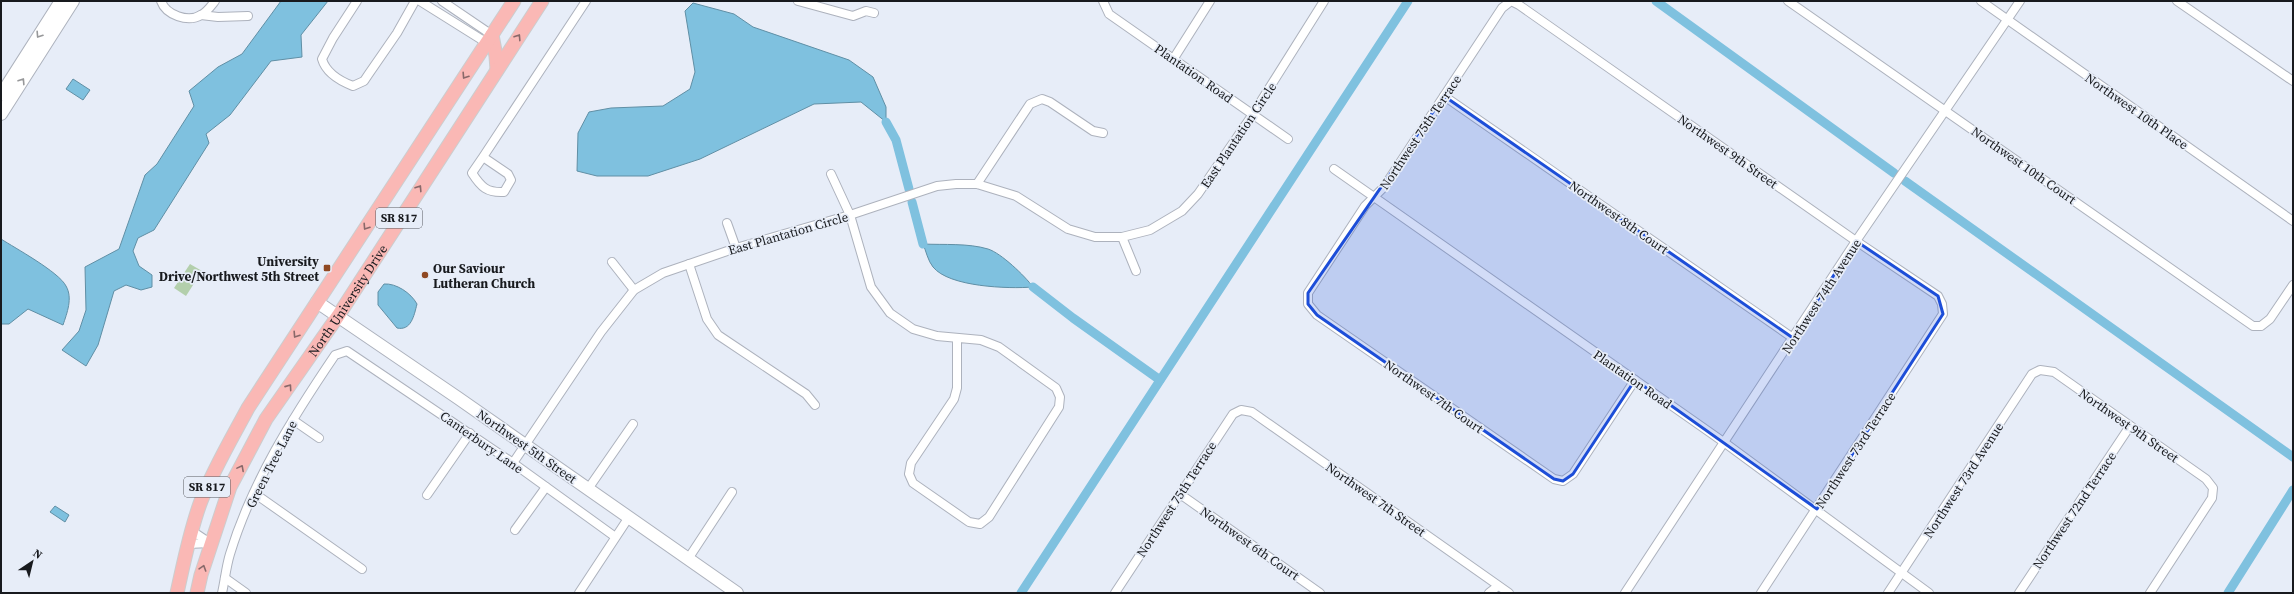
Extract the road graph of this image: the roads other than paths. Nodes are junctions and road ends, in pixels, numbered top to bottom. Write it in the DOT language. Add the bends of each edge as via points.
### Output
graph roads {
  1 [pos="61,1"];
  2 [pos="74,1"];
  3 [pos="161,1"];
  4 [pos="215,1"];
  5 [pos="357,1"];
  6 [pos="414,1"];
  7 [pos="420,1"];
  8 [pos="442,1"];
  9 [pos="514,1"];
  10 [pos="542,1"];
  11 [pos="586,1"];
  12 [pos="798,1"];
  13 [pos="1210,1"];
  14 [pos="1324,1"];
  15 [pos="1511,1"];
  16 [pos="1788,1"];
  17 [pos="1981,1"];
  18 [pos="2020,1"];
  19 [pos="2177,1"];
  20 [pos="1103,2"];
  21 [pos="459,13"];
  22 [pos="874,13"];
  23 [pos="201,15"];
  24 [pos="248,16"];
  25 [pos="2008,19"];
  26 [pos="454,21"];
  27 [pos="489,39"];
  28 [pos="1174,58"];
  29 [pos="497,70"];
  30 [pos="2293,81"];
  31 [pos="1,95"];
  32 [pos="1444,96"];
  33 [pos="1945,109"];
  34 [pos="1,114"];
  35 [pos="1253,114"];
  36 [pos="1103,133"];
  37 [pos="1288,139"];
  38 [pos="483,156"];
  39 [pos="1334,170"];
  40 [pos="831,174"];
  41 [pos="977,184"];
  42 [pos="1375,198"];
  43 [pos="850,215"];
  44 [pos="2293,221"];
  45 [pos="727,223"];
  46 [pos="1122,237"];
  47 [pos="1856,241"];
  48 [pos="736,248"];
  49 [pos="612,262"];
  50 [pos="689,264"];
  51 [pos="1136,271"];
  52 [pos="2293,285"];
  53 [pos="634,290"];
  54 [pos="317,302"];
  55 [pos="1308,304"];
  56 [pos="1942,304"];
  57 [pos="338,316"];
  58 [pos="957,338"];
  59 [pos="1793,338"];
  60 [pos="347,351"];
  61 [pos="2040,370"];
  62 [pos="1635,380"];
  63 [pos="815,405"];
  64 [pos="1241,410"];
  65 [pos="293,420"];
  66 [pos="634,424"];
  67 [pos="2130,426"];
  68 [pos="470,433"];
  69 [pos="319,438"];
  70 [pos="1725,443"];
  71 [pos="525,444"];
  72 [pos="513,463"];
  73 [pos="546,487"];
  74 [pos="588,489"];
  75 [pos="732,492"];
  76 [pos="254,493"];
  77 [pos="427,494"];
  78 [pos="1180,494"];
  79 [pos="1817,509"];
  80 [pos="628,517"];
  81 [pos="515,530"];
  82 [pos="192,531"];
  83 [pos="614,536"];
  84 [pos="211,543"];
  85 [pos="188,544"];
  86 [pos="688,559"];
  87 [pos="362,569"];
  88 [pos="1902,572"];
  89 [pos="225,578"];
  90 [pos="1498,586"];
  91 [pos="177,593"];
  92 [pos="197,593"];
  93 [pos="222,593"];
  94 [pos="246,593"];
  95 [pos="579,593"];
  96 [pos="736,593"];
  97 [pos="1115,593"];
  98 [pos="1320,593"];
  99 [pos="1489,593"];
  100 [pos="1509,593"];
  101 [pos="1625,593"];
  102 [pos="1761,593"];
  103 [pos="1888,593"];
  104 [pos="1929,593"];
  105 [pos="2019,593"];
  106 [pos="2150,593"];
  1 -- 31 [label="street, one-way"];
  34 -- 2 [label="street, one-way"];
  3 -- 23 [label="street" via="163,7 178,17"];
  4 -- 23 [label="street"];
  5 -- 6 [label="street" via="323,54 322,60 326,69 353,86 364,81 397,33"];
  7 -- 26 [label="street"];
  8 -- 21 [label="street"];
  9 -- 27 [label="main road, North University Drive / SR 817"];
  29 -- 10 [label="main road, North University Drive / SR 817, one-way"];
  11 -- 38 [label="street"];
  12 -- 22 [label="street" via="853,16 866,11"];
  13 -- 28 [label="street"];
  14 -- 35 [label="street, East Plantation Circle"];
  15 -- 32 [label="street, Northwest 75th Terrace" via="1502,8"];
  15 -- 47 [label="street, Northwest 9th Street" via="1519,4"];
  16 -- 33 [label="street, Northwest 10th Court"];
  17 -- 25 [label="street, Northwest 10th Place"];
  18 -- 25 [label="street, Northwest 74th Avenue"];
  19 -- 30 [label="street"];
  20 -- 28 [label="street, Plantation Road" via="1109,14"];
  21 -- 26 [label="street"];
  21 -- 27 [label="street"];
  23 -- 24 [label="street"];
  25 -- 33 [label="street, Northwest 74th Avenue"];
  25 -- 44 [label="street, Northwest 10th Place"];
  26 -- 27 [label="street"];
  27 -- 29 [label="main road" via="496,56"];
  27 -- 54 [label="main road, North University Drive / SR 817, one-way"];
  28 -- 35 [label="street, Plantation Road"];
  57 -- 29 [label="main road, North University Drive / SR 817, one-way"];
  32 -- 42 [label="street, Northwest 75th Terrace"];
  32 -- 59 [label="street, Northwest 8th Court"];
  33 -- 47 [label="street, Northwest 74th Avenue"];
  33 -- 52 [label="street, Northwest 10th Court" via="2254,326 2261,326 2270,319"];
  35 -- 37 [label="street, Plantation Road"];
  35 -- 46 [label="street, East Plantation Circle" via="1198,194 1182,211 1150,230"];
  36 -- 41 [label="street" via="1093,131 1042,99 1030,104"];
  38 -- 38 [label="street" via="508,174 510,180 504,192 491,193 480,186 472,173"];
  39 -- 42 [label="street, Plantation Road"];
  40 -- 43 [label="street"];
  41 -- 43 [label="street, East Plantation Circle" via="937,186"];
  41 -- 46 [label="street, East Plantation Circle" via="1016,196 1068,229 1095,237"];
  42 -- 55 [label="street, Northwest 75th Terrace" via="1365,206 1308,293"];
  42 -- 62 [label="street, Plantation Road"];
  43 -- 48 [label="street, East Plantation Circle"];
  43 -- 58 [label="street" via="871,287 890,313 913,329 936,336"];
  45 -- 48 [label="street"];
  46 -- 51 [label="street"];
  47 -- 56 [label="street, Northwest 9th Street" via="1938,296"];
  47 -- 59 [label="street, Northwest 74th Avenue"];
  48 -- 50 [label="street, East Plantation Circle"];
  49 -- 53 [label="street"];
  50 -- 53 [label="street, East Plantation Circle" via="663,273"];
  50 -- 63 [label="street" via="707,319 718,335 806,394"];
  53 -- 71 [label="street, East Plantation Circle" via="601,332"];
  54 -- 57 [label="street, Northwest 5th Street"];
  54 -- 82 [label="main road, North University Drive / SR 817, one-way" via="238,427 210,482"];
  55 -- 62 [label="street, Northwest 7th Court" via="1317,315 1554,479 1563,481 1574,474"];
  56 -- 79 [label="street, Northwest 73rd Terrace" via="1943,314"];
  57 -- 71 [label="street, Northwest 5th Street"];
  84 -- 57 [label="main road, North University Drive / SR 817, one-way" via="230,487 266,419"];
  58 -- 58 [label="street" via="981,340 999,347 1056,388 1060,397 1055,414 989,517 980,524 969,522 913,483 909,474 911,463 954,399 957,388"];
  59 -- 70 [label="street, Northwest 74th Avenue"];
  60 -- 65 [label="street, Green Tree Lane" via="335,355"];
  60 -- 68 [label="street, Canterbury Lane"];
  61 -- 67 [label="street, Northwest 9th Street" via="2054,372"];
  61 -- 88 [label="street, Northwest 73rd Avenue" via="2032,374"];
  62 -- 70 [label="street, Plantation Road"];
  64 -- 78 [label="street, Northwest 75th Terrace" via="1233,414"];
  64 -- 90 [label="street, Northwest 7th Street" via="1252,412"];
  65 -- 69 [label="street"];
  65 -- 76 [label="street, Green Tree Lane"];
  66 -- 74 [label="street"];
  67 -- 105 [label="street, Northwest 72nd Terrace"];
  67 -- 106 [label="street, Northwest 9th Street" via="2206,478 2213,488 2212,498"];
  68 -- 72 [label="street, Canterbury Lane"];
  68 -- 77 [label="street"];
  70 -- 79 [label="street, Plantation Road"];
  70 -- 101 [label="street, Northwest 74th Avenue"];
  71 -- 72 [label="street, East Plantation Circle"];
  71 -- 74 [label="street, Northwest 5th Street"];
  72 -- 73 [label="street, Canterbury Lane"];
  73 -- 81 [label="street"];
  73 -- 83 [label="street, Canterbury Lane"];
  74 -- 80 [label="street, Northwest 5th Street"];
  75 -- 86 [label="street"];
  76 -- 87 [label="street"];
  76 -- 89 [label="street, Green Tree Lane" via="230,554"];
  78 -- 97 [label="street, Northwest 75th Terrace"];
  78 -- 98 [label="street, Northwest 6th Court"];
  79 -- 88 [label="street, Plantation Road"];
  79 -- 102 [label="street, Northwest 73rd Terrace"];
  80 -- 83 [label="street"];
  80 -- 86 [label="street, Northwest 5th Street"];
  82 -- 84 [label="street"];
  82 -- 85 [label="main road, North University Drive / SR 817"];
  83 -- 95 [label="street"];
  84 -- 85 [label="street"];
  92 -- 84 [label="main road, North University Drive / SR 817, one-way"];
  85 -- 91 [label="main road, North University Drive / SR 817"];
  86 -- 96 [label="street, Northwest 5th Street"];
  88 -- 103 [label="street, Northwest 73rd Avenue"];
  88 -- 104 [label="street, Plantation Road"];
  89 -- 93 [label="street, Green Tree Lane"];
  89 -- 94 [label="street"];
  90 -- 99 [label="street"];
  90 -- 100 [label="street, Northwest 7th Street"];
}
